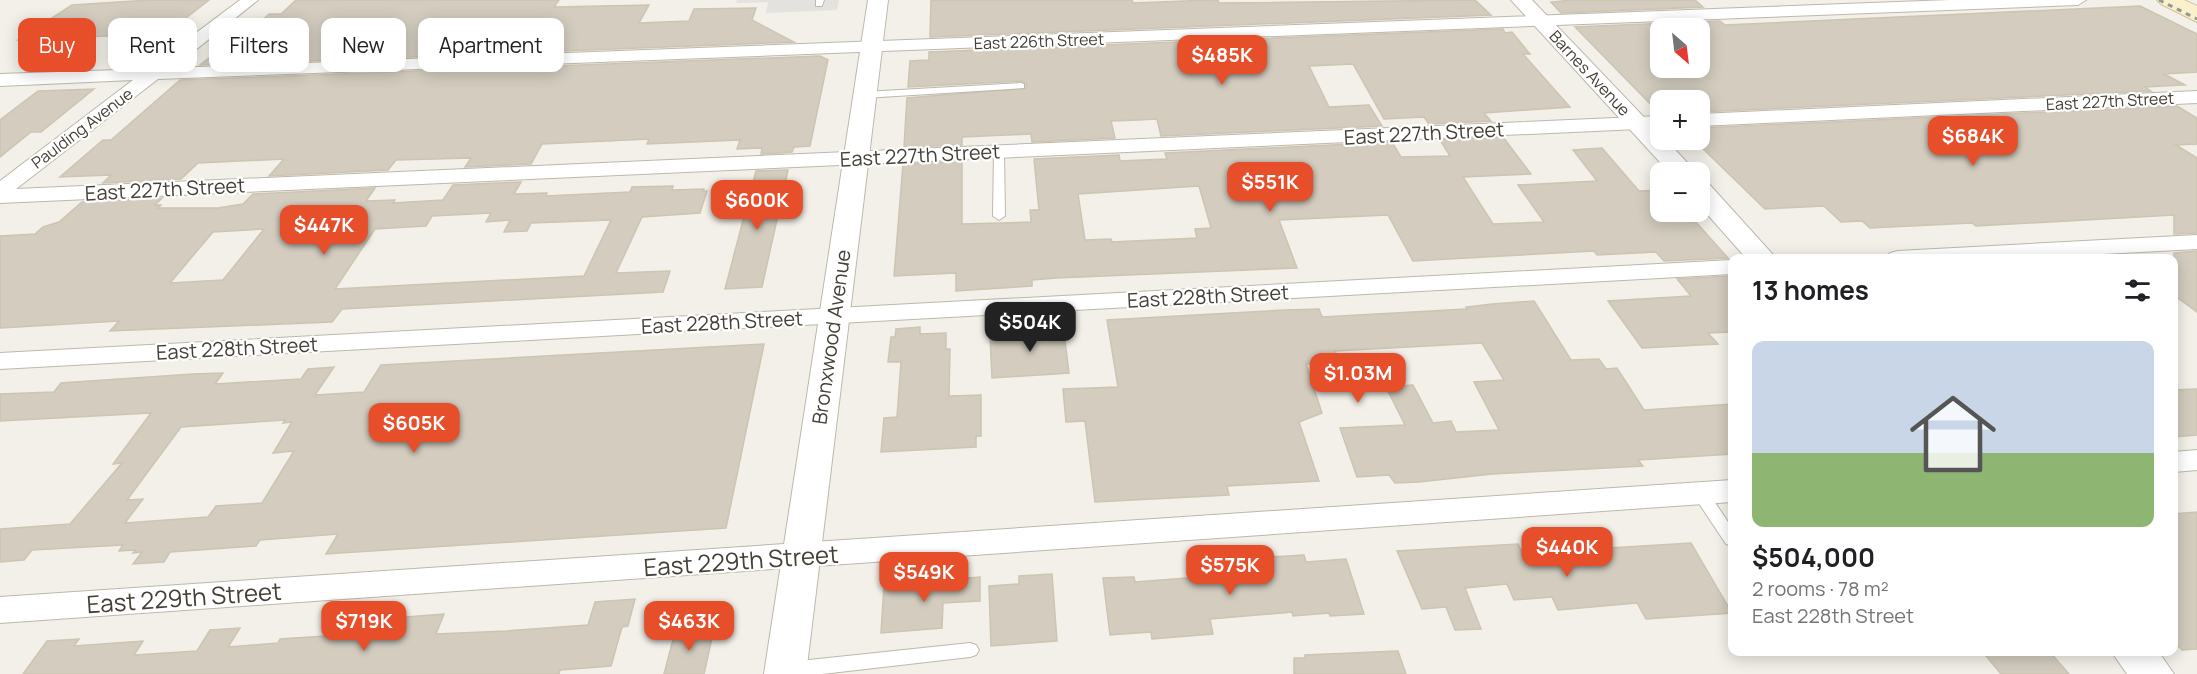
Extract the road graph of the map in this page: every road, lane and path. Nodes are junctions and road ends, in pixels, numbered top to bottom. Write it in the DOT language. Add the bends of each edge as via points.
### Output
graph roads {
  1 [pos="250,0"];
  2 [pos="878,0"];
  3 [pos="1521,0"];
  4 [pos="2062,0"];
  5 [pos="2078,0"];
  6 [pos="2168,0"];
  7 [pos="2197,15"];
  8 [pos="1540,21"];
  9 [pos="871,47"];
  10 [pos="153,74"];
  11 [pos="0,80"];
  12 [pos="1021,86"];
  13 [pos="864,95"];
  14 [pos="2197,97"];
  15 [pos="1710,120"];
  16 [pos="1650,122"];
  17 [pos="1637,123"];
  18 [pos="999,152"];
  19 [pos="855,158"];
  20 [pos="1674,162"];
  21 [pos="0,191"];
  22 [pos="0,196"];
  23 [pos="1710,201"];
  24 [pos="999,216"];
  25 [pos="2197,242"];
  26 [pos="1758,254"];
  27 [pos="1973,254"];
  28 [pos="1728,267"];
  29 [pos="834,316"];
  30 [pos="0,361"];
  31 [pos="2197,460"];
  32 [pos="2178,462"];
  33 [pos="1728,491"];
  34 [pos="1700,493"];
  35 [pos="1728,534"];
  36 [pos="801,556"];
  37 [pos="0,610"];
  38 [pos="970,650"];
  39 [pos="2137,656"];
  40 [pos="785,672"];
  41 [pos="2153,674"];
  1 -- 10 [label="street, Paulding Avenue"];
  2 -- 9 [label="street, Bronxwood Avenue"];
  3 -- 8 [label="street, Barnes Avenue"];
  4 -- 5 [label="street, East 226th Street"];
  4 -- 8 [label="street, East 226th Street"];
  6 -- 7 [label="main road"];
  8 -- 9 [label="street, East 226th Street"];
  8 -- 17 [label="street, Barnes Avenue"];
  9 -- 10 [label="street, East 226th Street"];
  9 -- 13 [label="street, Bronxwood Avenue"];
  10 -- 11 [label="street, East 226th Street"];
  10 -- 21 [label="street, Paulding Avenue"];
  12 -- 13 [label="lane"];
  13 -- 19 [label="street, Bronxwood Avenue"];
  14 -- 15 [label="street, East 227th Street"];
  16 -- 17 [label="street, East 227th Street"];
  17 -- 18 [label="street, East 227th Street"];
  17 -- 20 [label="street, Barnes Avenue"];
  18 -- 19 [label="street, East 227th Street"];
  18 -- 24 [label="lane"];
  19 -- 22 [label="street, East 227th Street"];
  19 -- 29 [label="street, Bronxwood Avenue"];
  23 -- 26 [label="street"];
  25 -- 27 [label="street"];
  28 -- 29 [label="street, East 228th Street"];
  29 -- 30 [label="street, East 228th Street"];
  29 -- 36 [label="street, Bronxwood Avenue"];
  31 -- 32 [label="street"];
  33 -- 34 [label="street, East 229th Street"];
  34 -- 35 [label="lane"];
  34 -- 36 [label="street, East 229th Street"];
  36 -- 37 [label="street, East 229th Street"];
  36 -- 40 [label="street, Bronxwood Avenue"];
  38 -- 40 [label="lane"];
  39 -- 41 [label="street"];
}
